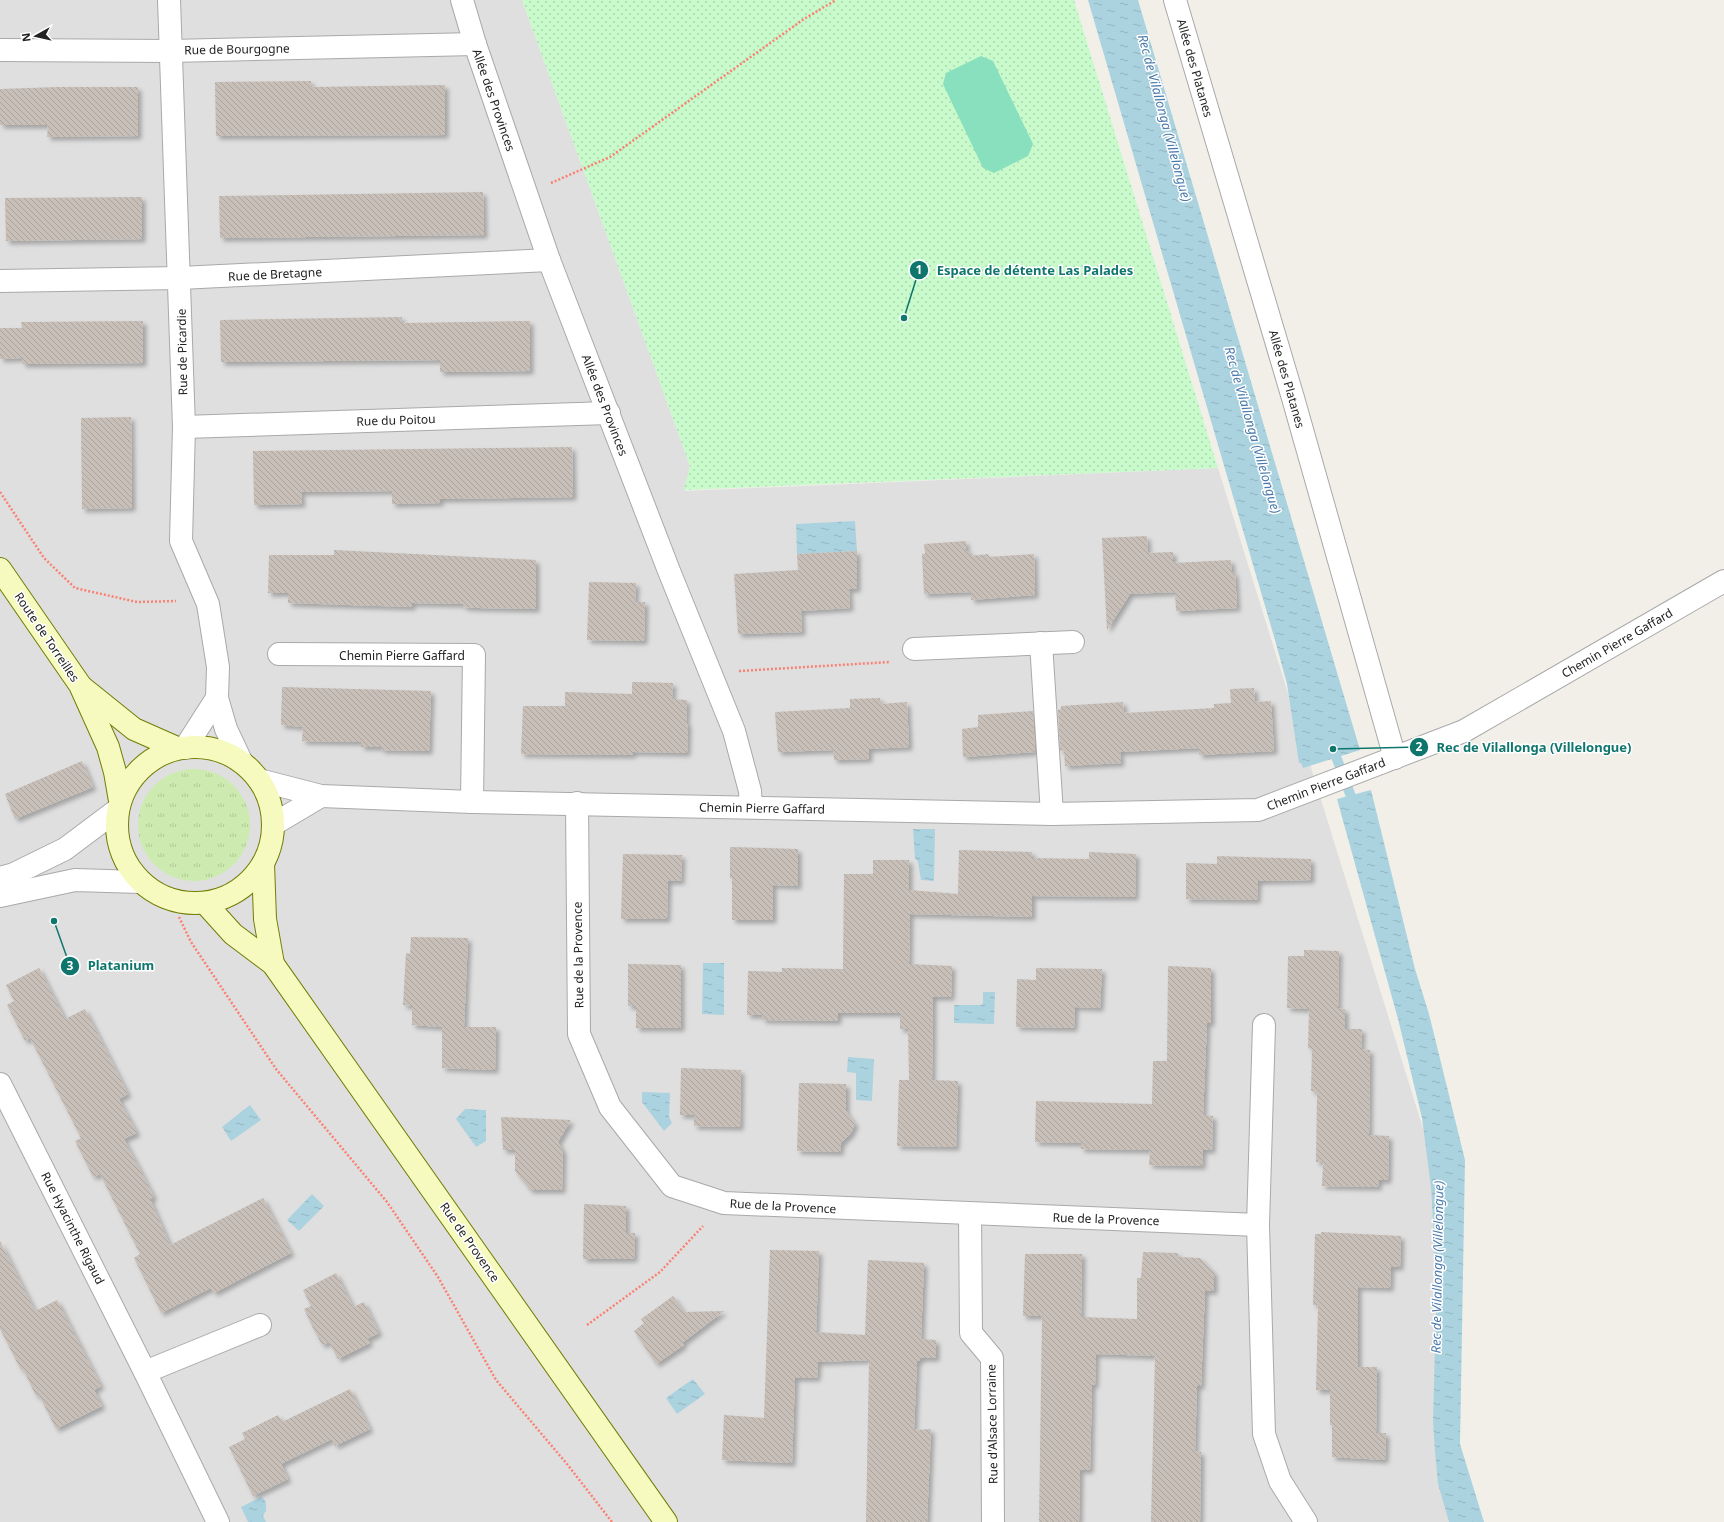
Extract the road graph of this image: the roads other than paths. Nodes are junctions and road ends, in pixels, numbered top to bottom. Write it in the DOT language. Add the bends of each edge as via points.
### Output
graph roads {
  1 [pos="169,0"];
  2 [pos="462,0"];
  3 [pos="1175,0"];
  4 [pos="475,44"];
  5 [pos="0,50"];
  6 [pos="171,51"];
  7 [pos="549,260"];
  8 [pos="180,278"];
  9 [pos="0,281"];
  10 [pos="609,413"];
  11 [pos="184,427"];
  12 [pos="0,569"];
  13 [pos="1724,581"];
  14 [pos="1072,642"];
  15 [pos="1041,643"];
  16 [pos="914,649"];
  17 [pos="279,654"];
  18 [pos="80,685"];
  19 [pos="217,698"];
  20 [pos="181,748"];
  21 [pos="1395,758"];
  22 [pos="241,761"];
  23 [pos="259,780"];
  24 [pos="321,796"];
  25 [pos="472,802"];
  26 [pos="577,803"];
  27 [pos="119,806"];
  28 [pos="751,808"];
  29 [pos="1052,814"];
  30 [pos="274,824"];
  31 [pos="263,864"];
  32 [pos="0,878"];
  33 [pos="140,882"];
  34 [pos="0,896"];
  35 [pos="206,904"];
  36 [pos="273,964"];
  37 [pos="1264,1025"];
  38 [pos="0,1084"];
  39 [pos="970,1214"];
  40 [pos="1258,1225"];
  41 [pos="260,1325"];
  42 [pos="145,1372"];
  43 [pos="218,1522"];
  44 [pos="666,1522"];
  45 [pos="993,1522"];
  46 [pos="1306,1522"];
  1 -- 6 [label="street, Rue de Picardie"];
  2 -- 4 [label="street, Allée des Provinces"];
  3 -- 21 [label="street, Allée des Platanes" via="1293,398"];
  4 -- 6 [label="street, Rue de Bourgogne"];
  4 -- 7 [label="street, Allée des Provinces"];
  5 -- 6 [label="street, Rue de Bourgogne"];
  6 -- 8 [label="street, Rue de Picardie"];
  7 -- 8 [label="street, Rue de Bretagne"];
  7 -- 10 [label="street, Allée des Provinces"];
  8 -- 9 [label="street, Rue de Bretagne"];
  8 -- 11 [label="street, Rue de Picardie"];
  10 -- 11 [label="street, Rue du Poitou"];
  10 -- 28 [label="street, Allée des Provinces" via="734,731 750,792"];
  11 -- 19 [label="street, Rue de Picardie" via="181,541 208,604 218,667"];
  12 -- 18 [label="main road, Route de Torreilles"];
  13 -- 21 [label="street, Chemin Pierre Gaffard" via="1464,731"];
  14 -- 15 [label="street"];
  15 -- 16 [label="street"];
  15 -- 29 [label="street"];
  17 -- 25 [label="street, Chemin Pierre Gaffard" via="474,655"];
  18 -- 20 [label="main road" via="134,729"];
  18 -- 27 [label="main road" via="108,747 115,772"];
  19 -- 20 [label="street"];
  19 -- 22 [label="street, Rue de Picardie" via="226,729"];
  20 -- 22 [label="main road" via="200,746 221,751"];
  20 -- 27 [label="main road" via="152,759 132,777"];
  21 -- 29 [label="street, Chemin Pierre Gaffard" via="1258,810"];
  22 -- 23 [label="main road"];
  23 -- 24 [label="street, Chemin Pierre Gaffard"];
  23 -- 30 [label="main road" via="270,801"];
  24 -- 25 [label="street, Chemin Pierre Gaffard"];
  24 -- 30 [label="street"];
  25 -- 26 [label="street, Chemin Pierre Gaffard"];
  26 -- 28 [label="street, Chemin Pierre Gaffard"];
  26 -- 39 [label="street, Rue de la Provence" via="579,1034 610,1107 672,1186 724,1203"];
  27 -- 32 [label="street" via="65,849 14,874"];
  27 -- 33 [label="main road" via="117,836 124,861"];
  28 -- 29 [label="street, Chemin Pierre Gaffard"];
  30 -- 31 [label="main road" via="271,845"];
  31 -- 35 [label="main road" via="248,883 229,897"];
  31 -- 36 [label="main road, Rue de Provence" via="265,919"];
  33 -- 34 [label="street" via="75,880"];
  33 -- 35 [label="main road" via="156,894 174,901"];
  35 -- 36 [label="main road, Rue de Provence" via="233,934"];
  36 -- 44 [label="main road, Rue de Provence"];
  37 -- 40 [label="street"];
  38 -- 42 [label="street, Rue Hyacinthe Rigaud"];
  39 -- 40 [label="street, Rue de la Provence"];
  39 -- 45 [label="street, Rue d'Alsace Lorraine" via="971,1333 992,1358"];
  40 -- 46 [label="street" via="1264,1434 1280,1480"];
  41 -- 42 [label="street"];
  42 -- 43 [label="street, Rue Hyacinthe Rigaud"];
}
